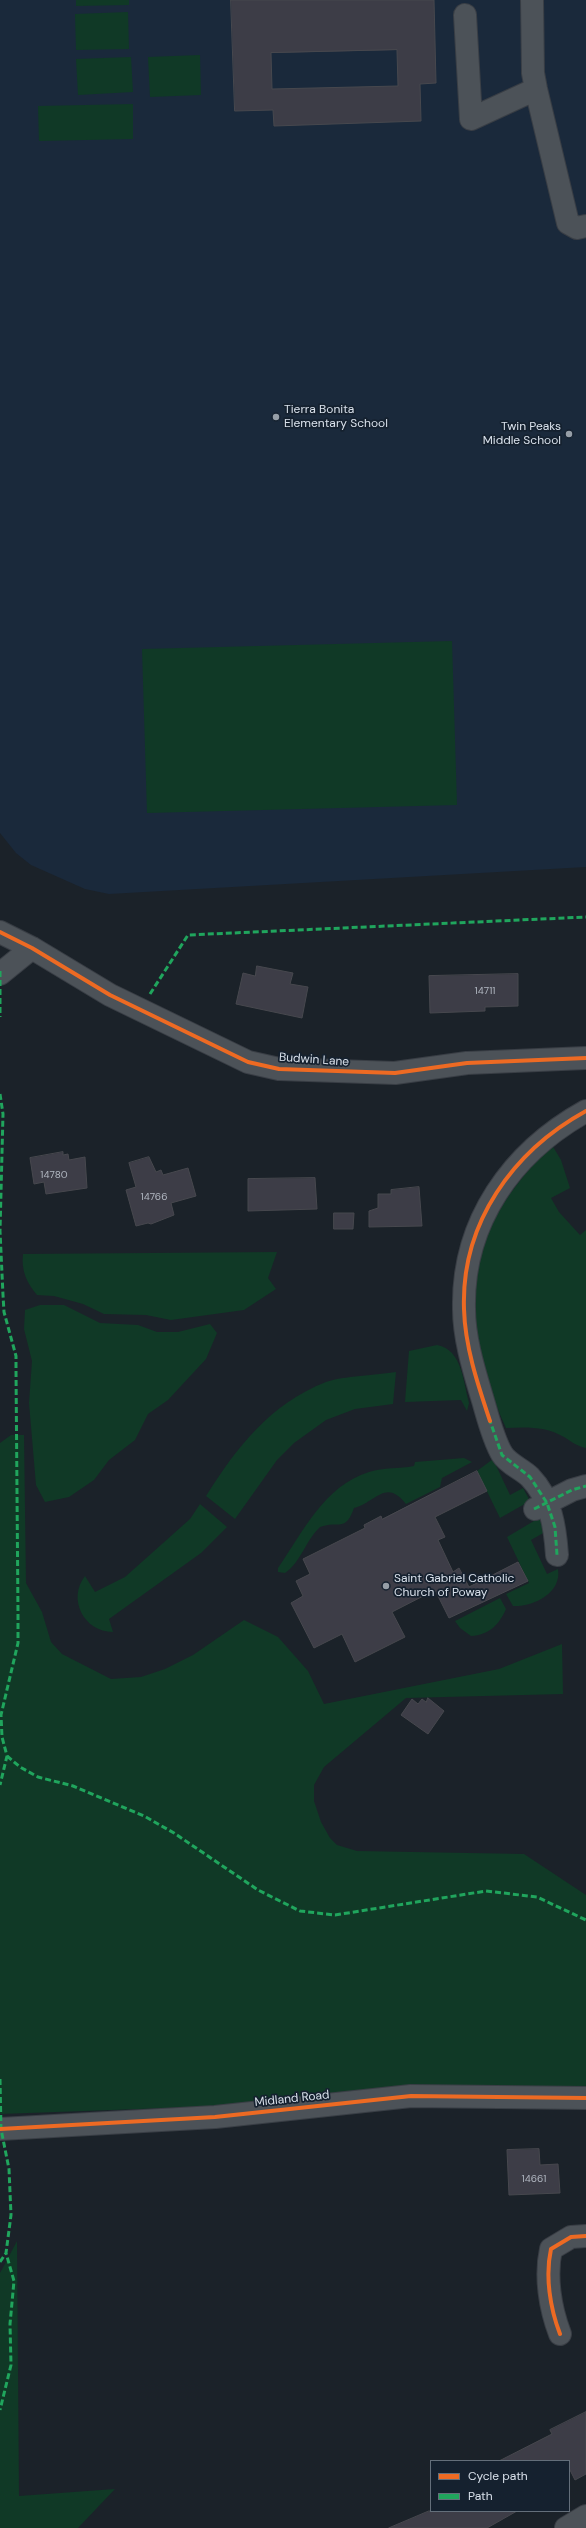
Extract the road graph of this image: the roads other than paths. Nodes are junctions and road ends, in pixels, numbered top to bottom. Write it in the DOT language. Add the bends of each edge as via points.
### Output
graph roads {
  1 [pos="532,0"];
  2 [pos="465,15"];
  3 [pos="536,89"];
  4 [pos="586,226"];
  5 [pos="0,932"];
  6 [pos="32,948"];
  7 [pos="0,974"];
  8 [pos="586,1058"];
  9 [pos="586,1111"];
  10 [pos="586,1486"];
  11 [pos="541,1506"];
  12 [pos="557,1555"];
  13 [pos="586,2098"];
  14 [pos="0,2129"];
  15 [pos="586,2236"];
  16 [pos="560,2334"];
  17 [pos="586,2516"];
  18 [pos="566,2528"];
  1 -- 3 [label="street" via="533,73"];
  2 -- 3 [label="street" via="471,119"];
  3 -- 4 [label="street" via="568,223 576,228"];
  5 -- 6 [label="street, Budwin Lane"];
  6 -- 7 [label="street"];
  6 -- 8 [label="street, Budwin Lane" via="110,995 223,1051 248,1062 279,1069 395,1073 468,1062"];
  9 -- 11 [label="street" via="542,1139 489,1205 473,1243 464,1293 465,1324 472,1365 502,1455 530,1476"];
  10 -- 11 [label="street" via="572,1490"];
  11 -- 12 [label="street" via="555,1527"];
  13 -- 14 [label="street, Midland Road" via="411,2096 215,2117"];
  15 -- 16 [label="street" via="571,2237 551,2249 548,2261 552,2312"];
  17 -- 18 [label="street"];
}
